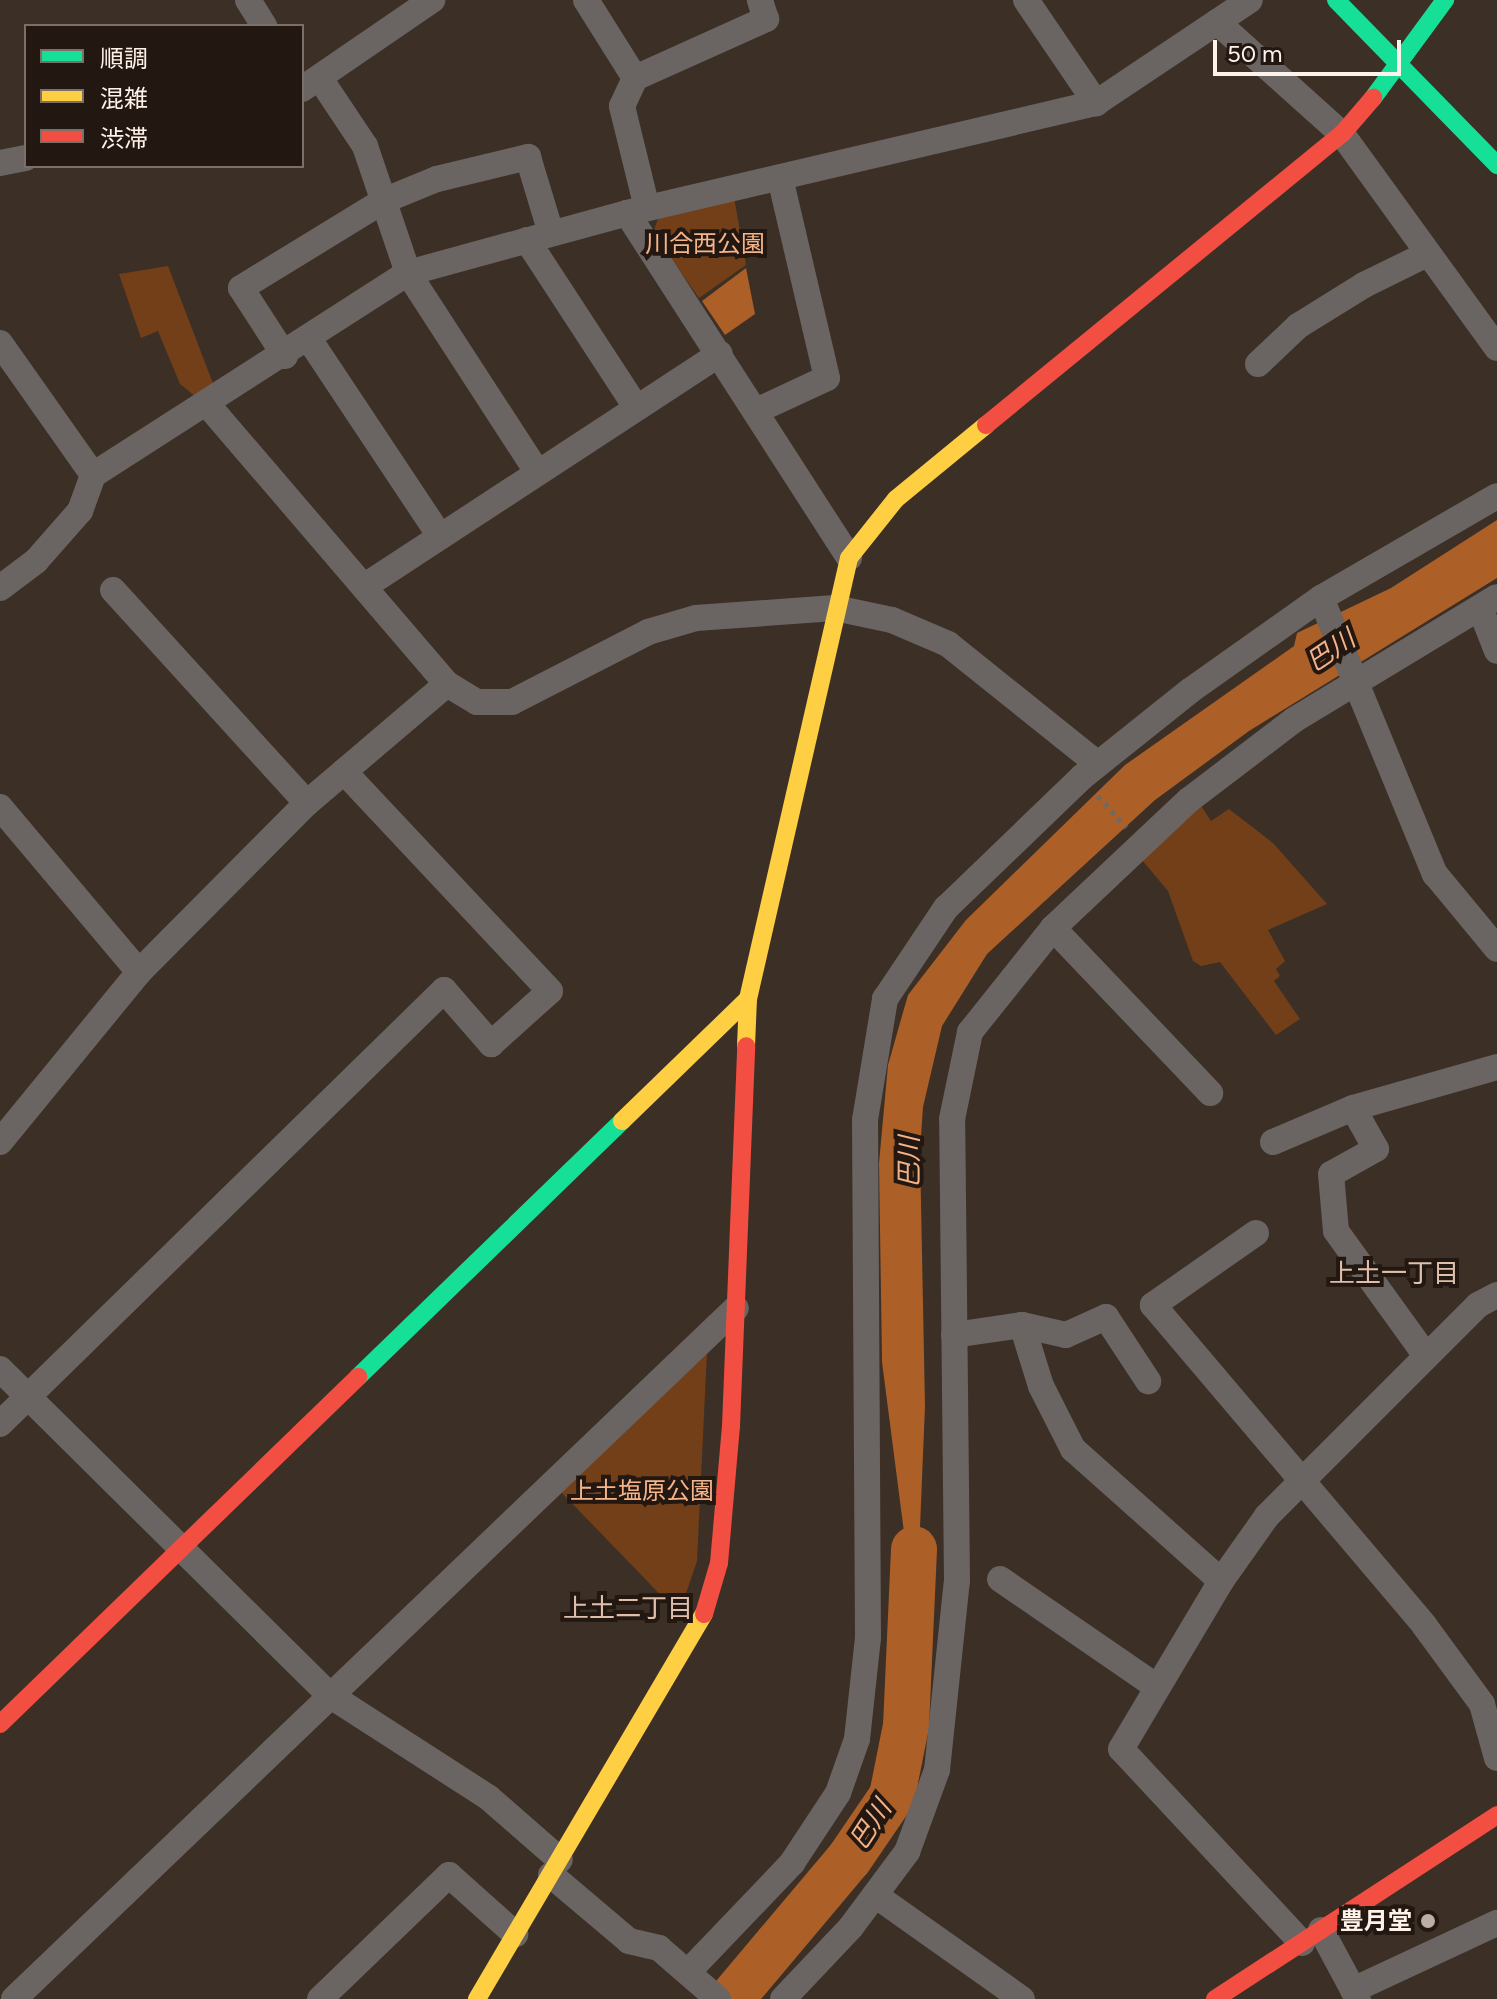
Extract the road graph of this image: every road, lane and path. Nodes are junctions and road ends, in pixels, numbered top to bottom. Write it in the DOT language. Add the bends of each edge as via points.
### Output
graph roads {
  1 [pos="248,0"];
  2 [pos="432,0"];
  3 [pos="586,0"];
  4 [pos="760,0"];
  5 [pos="1250,0"];
  6 [pos="1336,0"];
  7 [pos="1445,0"];
  8 [pos="1040,5"];
  9 [pos="1217,22"];
  10 [pos="263,24"];
  11 [pos="1401,67"];
  12 [pos="635,78"];
  13 [pos="307,86"];
  14 [pos="1096,103"];
  15 [pos="1342,134"];
  16 [pos="24,158"];
  17 [pos="0,163"];
  18 [pos="1497,165"];
  19 [pos="780,177"];
  20 [pos="383,201"];
  21 [pos="637,210"];
  22 [pos="539,237"];
  23 [pos="1427,254"];
  24 [pos="408,273"];
  25 [pos="309,339"];
  26 [pos="0,343"];
  27 [pos="1497,348"];
  28 [pos="720,354"];
  29 [pos="285,356"];
  30 [pos="1258,364"];
  31 [pos="207,404"];
  32 [pos="636,407"];
  33 [pos="756,411"];
  34 [pos="536,470"];
  35 [pos="93,475"];
  36 [pos="1497,496"];
  37 [pos="440,536"];
  38 [pos="849,558"];
  39 [pos="365,586"];
  40 [pos="0,588"];
  41 [pos="113,590"];
  42 [pos="1322,602"];
  43 [pos="1488,602"];
  44 [pos="835,608"];
  45 [pos="1497,651"];
  46 [pos="1355,678"];
  47 [pos="447,684"];
  48 [pos="1098,764"];
  49 [pos="344,772"];
  50 [pos="1095,792"];
  51 [pos="307,803"];
  52 [pos="0,807"];
  53 [pos="1134,837"];
  54 [pos="1053,928"];
  55 [pos="1497,949"];
  56 [pos="139,972"];
  57 [pos="748,999"];
  58 [pos="1497,1067"];
  59 [pos="1210,1093"];
  60 [pos="1353,1108"];
  61 [pos="0,1142"];
  62 [pos="1273,1142"];
  63 [pos="1256,1233"];
  64 [pos="1497,1295"];
  65 [pos="736,1308"];
  66 [pos="1022,1325"];
  67 [pos="954,1335"];
  68 [pos="1426,1356"];
  69 [pos="0,1369"];
  70 [pos="1148,1381"];
  71 [pos="28,1397"];
  72 [pos="0,1424"];
  73 [pos="1303,1478"];
  74 [pos="180,1549"];
  75 [pos="1000,1579"];
  76 [pos="1221,1581"];
  77 [pos="1157,1687"];
  78 [pos="331,1696"];
  79 [pos="0,1724"];
  80 [pos="1497,1758"];
  81 [pos="1497,1815"];
  82 [pos="556,1868"];
  83 [pos="875,1895"];
  84 [pos="1497,1923"];
  85 [pos="515,1934"];
  86 [pos="1312,1937"];
  87 [pos="688,1972"];
  88 [pos="1356,1994"];
  89 [pos="14,1999"];
  90 [pos="320,1999"];
  91 [pos="477,1999"];
  92 [pos="718,1999"];
  93 [pos="783,1999"];
  94 [pos="1022,1999"];
  95 [pos="1215,1999"];
  1 -- 10 [label="street"];
  2 -- 13 [label="street"];
  3 -- 12 [label="street"];
  4 -- 12 [label="street" via="766,19"];
  5 -- 9 [label="street"];
  6 -- 11 [label="street"];
  7 -- 11 [label="street"];
  8 -- 14 [label="street"];
  9 -- 14 [label="street"];
  9 -- 15 [label="street"];
  11 -- 15 [label="street"];
  11 -- 18 [label="street"];
  12 -- 21 [label="street" via="622,106"];
  13 -- 20 [label="street" via="365,146"];
  14 -- 19 [label="street"];
  15 -- 23 [label="street"];
  15 -- 38 [label="street" via="896,499"];
  16 -- 17 [label="street"];
  19 -- 21 [label="street"];
  19 -- 33 [label="street" via="827,378"];
  20 -- 22 [label="street" via="437,179 528,157"];
  20 -- 24 [label="street"];
  20 -- 29 [label="street" via="241,288"];
  21 -- 22 [label="street"];
  21 -- 28 [label="street"];
  22 -- 24 [label="street"];
  22 -- 32 [label="street"];
  23 -- 27 [label="street"];
  23 -- 30 [label="street" via="1298,326"];
  24 -- 25 [label="street"];
  24 -- 34 [label="street"];
  25 -- 29 [label="street"];
  25 -- 37 [label="street"];
  26 -- 35 [label="street"];
  28 -- 32 [label="street"];
  28 -- 33 [label="street"];
  29 -- 31 [label="street"];
  31 -- 35 [label="street"];
  31 -- 39 [label="street"];
  32 -- 34 [label="street"];
  33 -- 38 [label="street"];
  34 -- 37 [label="street"];
  35 -- 40 [label="street" via="80,511 36,561"];
  36 -- 42 [label="street"];
  37 -- 39 [label="street"];
  38 -- 44 [label="street"];
  39 -- 47 [label="street"];
  41 -- 51 [label="street"];
  42 -- 46 [label="street"];
  42 -- 48 [label="street"];
  43 -- 45 [label="street"];
  43 -- 46 [label="street"];
  44 -- 47 [label="street" via="696,618 648,632 512,702 477,702"];
  44 -- 48 [label="street" via="892,620 948,644"];
  44 -- 57 [label="street"];
  46 -- 54 [label="street" via="1189,800"];
  46 -- 55 [label="street" via="1435,874"];
  47 -- 49 [label="street"];
  48 -- 87 [label="street" via="946,908 885,999 865,1120 868,1637 857,1739 838,1793 792,1863"];
  49 -- 51 [label="street"];
  49 -- 71 [label="street" via="550,991 491,1044 444,990"];
  50 -- 53 [label="path"];
  51 -- 56 [label="street"];
  52 -- 56 [label="street"];
  54 -- 59 [label="street"];
  54 -- 67 [label="street" via="970,1032 952,1119"];
  56 -- 61 [label="street"];
  57 -- 65 [label="street"];
  57 -- 74 [label="street"];
  58 -- 60 [label="street"];
  60 -- 62 [label="street"];
  60 -- 68 [label="street" via="1376,1149 1331,1174 1336,1231"];
  63 -- 73 [label="street" via="1153,1305"];
  64 -- 68 [label="street" via="1478,1305"];
  65 -- 78 [label="street"];
  65 -- 82 [label="street" via="727,1492 719,1563 704,1614"];
  66 -- 67 [label="street"];
  66 -- 70 [label="street" via="1066,1335 1106,1317"];
  66 -- 76 [label="street" via="1046,1397 1073,1449"];
  67 -- 83 [label="street" via="957,1581 937,1770 907,1852"];
  68 -- 73 [label="street"];
  69 -- 71 [label="street"];
  71 -- 72 [label="street"];
  71 -- 74 [label="street"];
  73 -- 76 [label="street" via="1267,1516"];
  73 -- 80 [label="street" via="1482,1704"];
  74 -- 78 [label="street"];
  74 -- 79 [label="street"];
  75 -- 77 [label="street"];
  76 -- 77 [label="street"];
  77 -- 86 [label="street" via="1121,1749"];
  78 -- 82 [label="street" via="489,1798"];
  78 -- 89 [label="street"];
  81 -- 86 [label="street"];
  82 -- 85 [label="street"];
  82 -- 87 [label="street" via="629,1941 659,1948"];
  83 -- 93 [label="street"];
  83 -- 94 [label="street"];
  84 -- 88 [label="street"];
  85 -- 90 [label="street" via="449,1875"];
  85 -- 91 [label="street"];
  86 -- 88 [label="street"];
  86 -- 95 [label="street"];
  87 -- 92 [label="street"];
}
